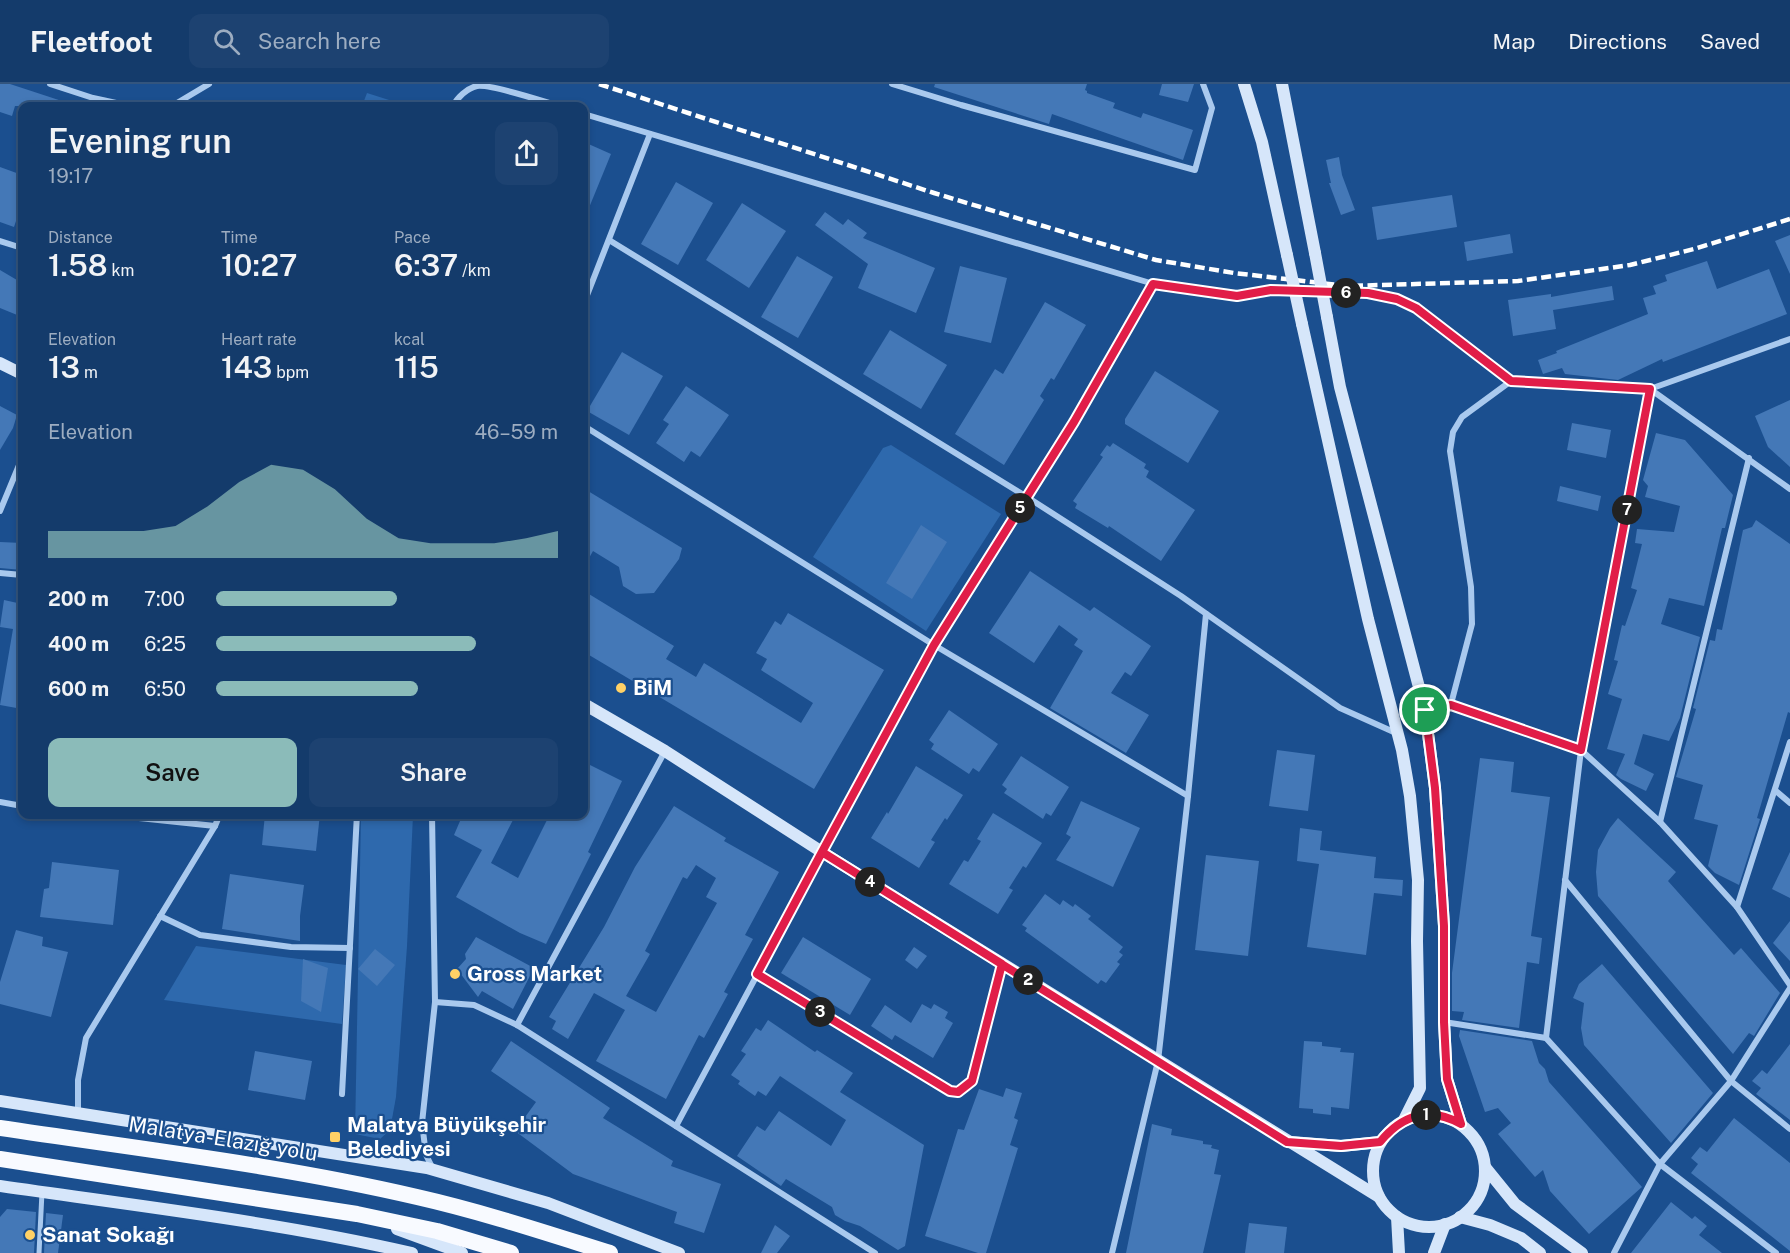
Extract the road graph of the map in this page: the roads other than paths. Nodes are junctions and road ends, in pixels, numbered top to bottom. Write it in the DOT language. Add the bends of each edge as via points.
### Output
graph roads {
  1 [pos="50,84"];
  2 [pos="209,84"];
  3 [pos="892,84"];
  4 [pos="1203,84"];
  5 [pos="1244,84"];
  6 [pos="1282,84"];
  7 [pos="112,102"];
  8 [pos="179,102"];
  9 [pos="455,102"];
  10 [pos="545,102"];
  11 [pos="588,115"];
  12 [pos="651,134"];
  13 [pos="609,240"];
  14 [pos="0,241"];
  15 [pos="18,247"];
  16 [pos="1153,284"];
  17 [pos="588,293"];
  18 [pos="1790,339"];
  19 [pos="0,363"];
  20 [pos="18,372"];
  21 [pos="1511,381"];
  22 [pos="1650,389"];
  23 [pos="588,429"];
  24 [pos="1749,458"];
  25 [pos="18,468"];
  26 [pos="1790,489"];
  27 [pos="1027,497"];
  28 [pos="0,511"];
  29 [pos="0,573"];
  30 [pos="18,575"];
  31 [pos="1206,614"];
  32 [pos="934,645"];
  33 [pos="1451,705"];
  34 [pos="588,706"];
  35 [pos="1425,710"];
  36 [pos="1398,733"];
  37 [pos="1790,742"];
  38 [pos="1581,750"];
  39 [pos="665,751"];
  40 [pos="1776,791"];
  41 [pos="1188,796"];
  42 [pos="0,802"];
  43 [pos="1790,803"];
  44 [pos="18,805"];
  45 [pos="148,819"];
  46 [pos="218,819"];
  47 [pos="357,819"];
  48 [pos="432,819"];
  49 [pos="1660,822"];
  50 [pos="215,826"];
  51 [pos="822,852"];
  52 [pos="1566,880"];
  53 [pos="1737,907"];
  54 [pos="160,916"];
  55 [pos="350,948"];
  56 [pos="1002,964"];
  57 [pos="757,974"];
  58 [pos="1790,986"];
  59 [pos="435,1002"];
  60 [pos="1444,1022"];
  61 [pos="517,1024"];
  62 [pos="1546,1038"];
  63 [pos="1158,1061"];
  64 [pos="1731,1081"];
  65 [pos="342,1094"];
  66 [pos="0,1101"];
  67 [pos="78,1113"];
  68 [pos="1404,1120"];
  69 [pos="1461,1124"];
  70 [pos="676,1126"];
  71 [pos="0,1128"];
  72 [pos="1790,1129"];
  73 [pos="1287,1142"];
  74 [pos="1380,1142"];
  75 [pos="0,1159"];
  76 [pos="1660,1164"];
  77 [pos="1485,1167"];
  78 [pos="433,1170"];
  79 [pos="0,1186"];
  80 [pos="42,1192"];
  81 [pos="1379,1197"];
  82 [pos="357,1214"];
  83 [pos="1397,1217"];
  84 [pos="1460,1217"];
  85 [pos="1445,1224"];
  86 [pos="862,1249"];
  87 [pos="39,1253"];
  88 [pos="412,1253"];
  89 [pos="462,1253"];
  90 [pos="511,1253"];
  91 [pos="610,1253"];
  92 [pos="679,1253"];
  93 [pos="875,1253"];
  94 [pos="1112,1253"];
  95 [pos="1399,1253"];
  96 [pos="1434,1253"];
  97 [pos="1540,1253"];
  98 [pos="1582,1253"];
  99 [pos="1614,1253"];
  100 [pos="1776,1253"];
  1 -- 7 [label="street"];
  2 -- 8 [label="street"];
  3 -- 4 [label="street" via="1195,170 1212,108"];
  5 -- 36 [label="main road, bridge" via="1262,142 1368,619"];
  6 -- 35 [label="main road, bridge" via="1340,387"];
  9 -- 10 [label="street" via="477,86"];
  11 -- 12 [label="street"];
  12 -- 13 [label="street"];
  12 -- 16 [label="street"];
  13 -- 17 [label="street"];
  13 -- 27 [label="street"];
  14 -- 15 [label="street"];
  16 -- 21 [label="street" via="1237,296 1271,290 1368,293 1397,299 1416,308"];
  16 -- 27 [label="street"];
  18 -- 22 [label="street"];
  19 -- 20 [label="main road"];
  21 -- 22 [label="street"];
  21 -- 33 [label="street" via="1462,417 1450,452 1471,587 1472,624"];
  22 -- 24 [label="street"];
  22 -- 38 [label="street"];
  23 -- 32 [label="street"];
  24 -- 26 [label="street"];
  24 -- 49 [label="street"];
  25 -- 28 [label="street"];
  27 -- 31 [label="street"];
  27 -- 32 [label="street"];
  29 -- 30 [label="street"];
  31 -- 36 [label="street" via="1340,708"];
  31 -- 41 [label="street"];
  32 -- 41 [label="street"];
  32 -- 51 [label="street"];
  33 -- 35 [label="street"];
  33 -- 38 [label="street"];
  34 -- 39 [label="main road"];
  35 -- 60 [label="main road" via="1435,788 1444,926"];
  36 -- 68 [label="main road" via="1410,795 1418,880 1420,1088"];
  37 -- 40 [label="street"];
  38 -- 49 [label="street"];
  38 -- 52 [label="street"];
  39 -- 51 [label="main road"];
  39 -- 61 [label="street"];
  40 -- 43 [label="street"];
  40 -- 53 [label="street"];
  41 -- 63 [label="street"];
  42 -- 44 [label="street"];
  45 -- 50 [label="street"];
  46 -- 50 [label="street"];
  47 -- 55 [label="street"];
  48 -- 59 [label="street"];
  49 -- 53 [label="street"];
  50 -- 54 [label="street"];
  51 -- 56 [label="main road"];
  51 -- 57 [label="street"];
  52 -- 62 [label="street"];
  52 -- 64 [label="street"];
  53 -- 58 [label="street"];
  54 -- 55 [label="street" via="200,935 291,947"];
  54 -- 67 [label="street" via="86,1038 78,1080"];
  55 -- 65 [label="street"];
  56 -- 57 [label="street" via="972,1081 958,1092 944,1088"];
  56 -- 63 [label="main road"];
  57 -- 70 [label="street"];
  58 -- 64 [label="street"];
  59 -- 61 [label="street" via="474,1005"];
  59 -- 78 [label="street" via="422,1123 426,1155"];
  60 -- 62 [label="street"];
  60 -- 69 [label="main road" via="1447,1079"];
  61 -- 70 [label="street"];
  62 -- 76 [label="street"];
  63 -- 73 [label="main road"];
  63 -- 94 [label="street"];
  64 -- 72 [label="street"];
  64 -- 76 [label="street"];
  66 -- 67 [label="main road"];
  67 -- 78 [label="main road"];
  68 -- 69 [label="main road" via="1437,1115"];
  68 -- 74 [label="main road"];
  69 -- 77 [label="main road" via="1478,1143"];
  70 -- 86 [label="street"];
  71 -- 91 [label="highway, Malatya-Elazığ yolu" via="271,1168 416,1197 508,1220"];
  73 -- 74 [label="main road" via="1341,1146"];
  73 -- 81 [label="main road"];
  74 -- 81 [label="main road" via="1372,1170"];
  75 -- 82 [label="highway"];
  76 -- 99 [label="street"];
  76 -- 100 [label="street"];
  77 -- 84 [label="main road" via="1481,1192"];
  77 -- 98 [label="main road" via="1515,1204"];
  78 -- 92 [label="main road" via="548,1203"];
  79 -- 80 [label="main road"];
  80 -- 87 [label="street"];
  80 -- 88 [label="main road" via="221,1218"];
  81 -- 83 [label="main road"];
  82 -- 89 [label="main road"];
  82 -- 90 [label="highway" via="437,1231"];
  83 -- 85 [label="main road" via="1429,1227"];
  83 -- 95 [label="main road"];
  84 -- 85 [label="main road"];
  84 -- 97 [label="main road" via="1521,1238"];
  85 -- 96 [label="main road"];
  86 -- 93 [label="street"];
}
